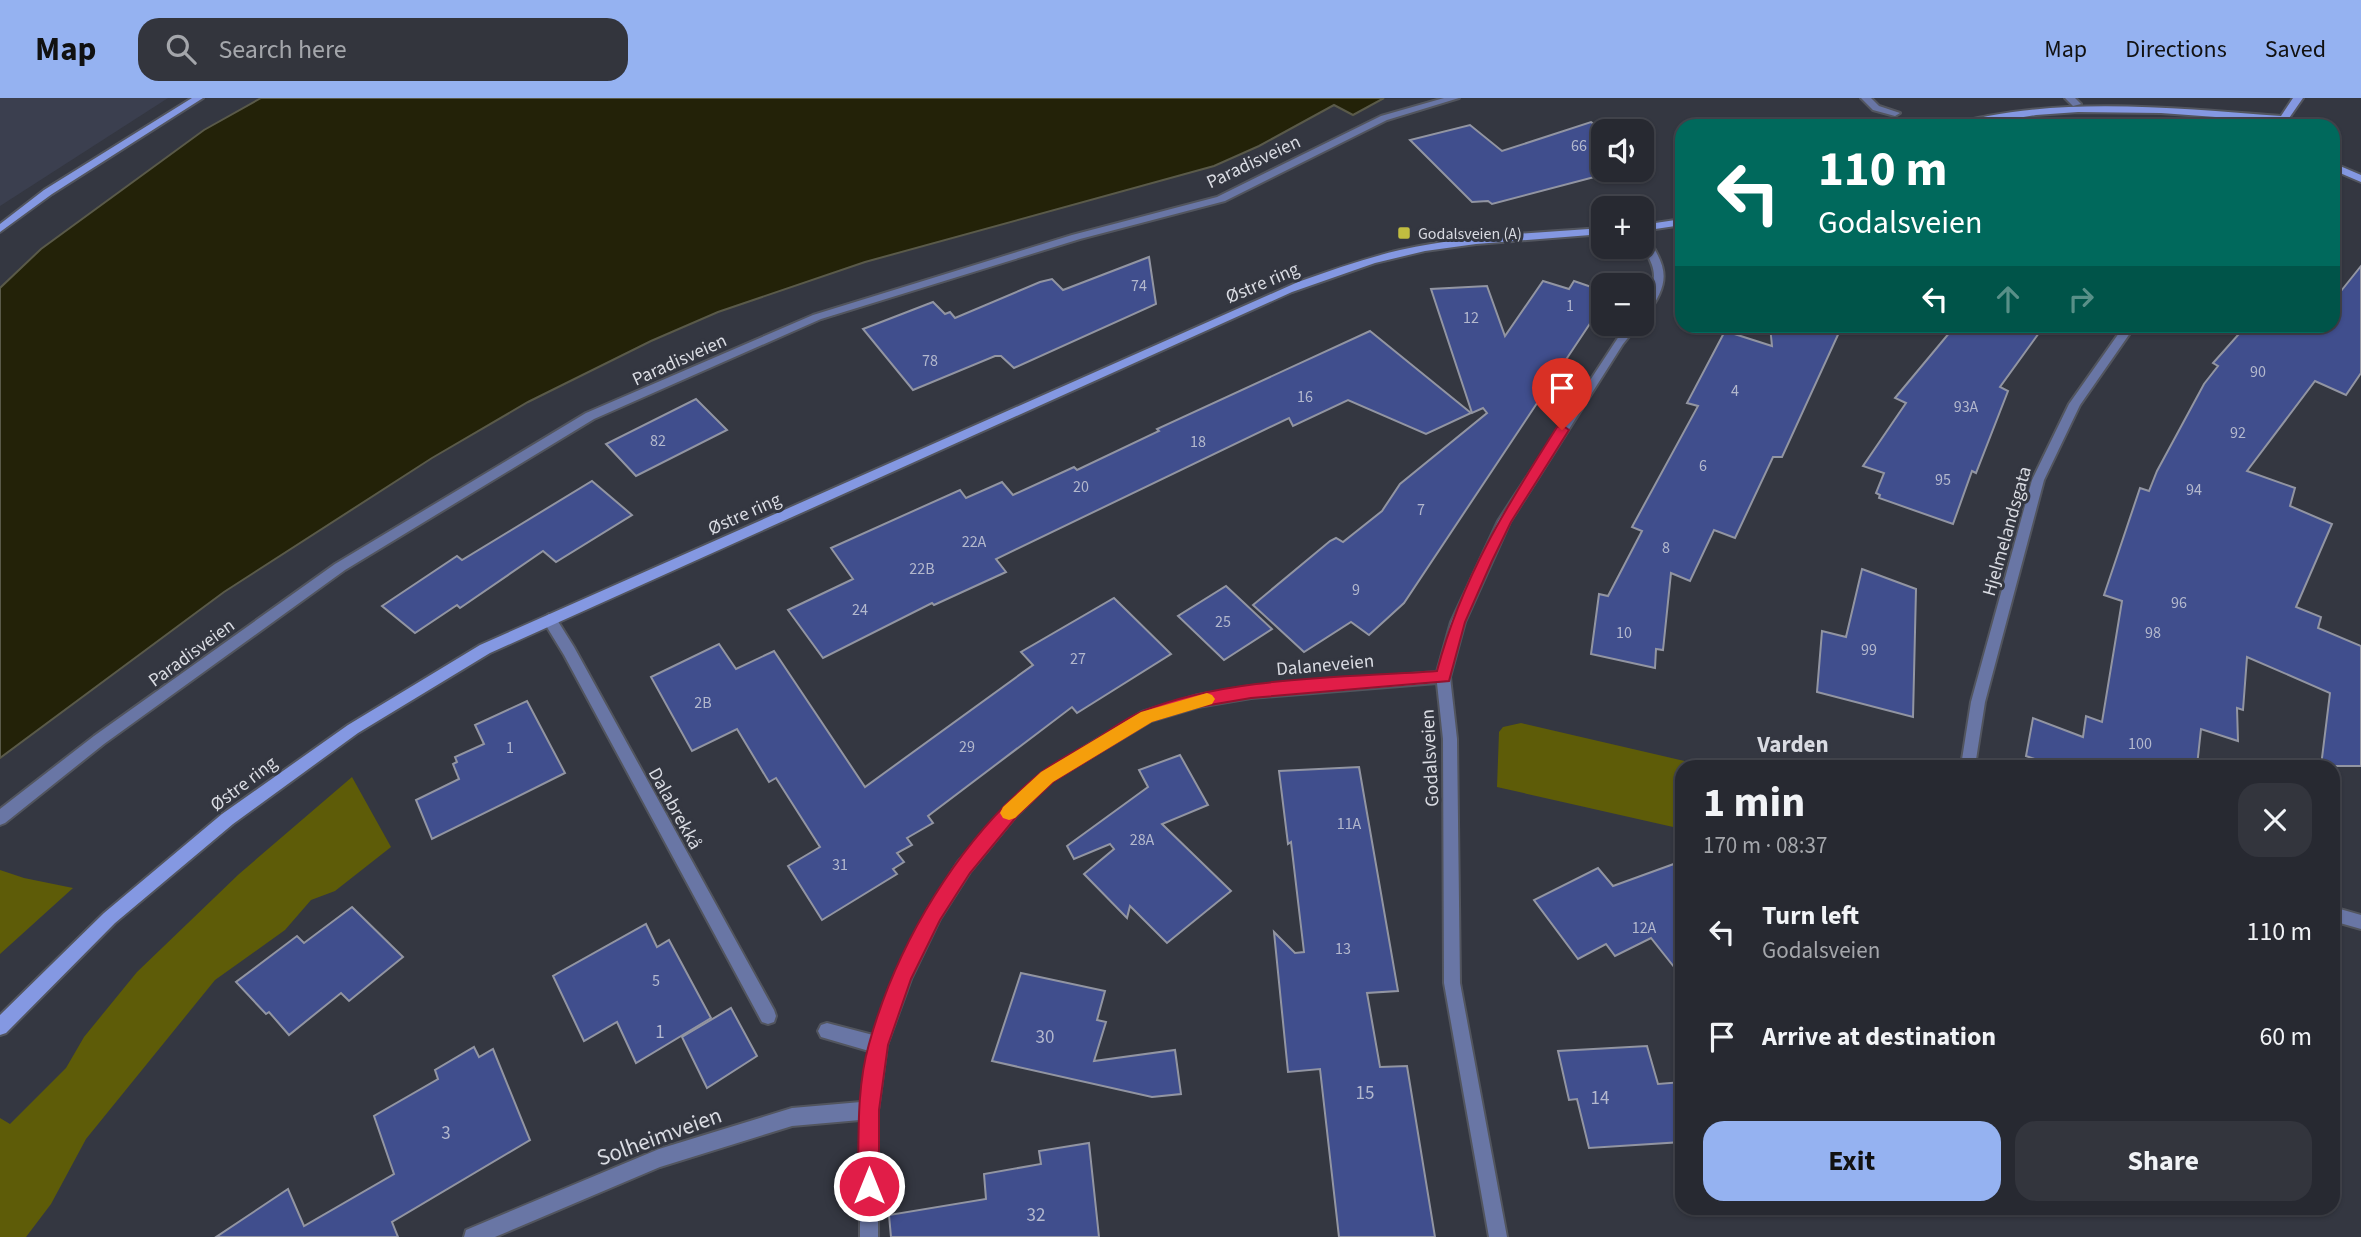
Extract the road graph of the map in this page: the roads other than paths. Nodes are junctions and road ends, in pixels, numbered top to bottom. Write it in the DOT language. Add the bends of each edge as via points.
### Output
graph roads {
  1 [pos="198,98"];
  2 [pos="1454,98"];
  3 [pos="1866,98"];
  4 [pos="2298,98"];
  5 [pos="2073,101"];
  6 [pos="1895,113"];
  7 [pos="1975,119"];
  8 [pos="2256,119"];
  9 [pos="2288,119"];
  10 [pos="2340,169"];
  11 [pos="2361,179"];
  12 [pos="1675,223"];
  13 [pos="1654,226"];
  14 [pos="0,229"];
  15 [pos="1591,233"];
  16 [pos="1654,257"];
  17 [pos="1654,298"];
  18 [pos="2124,333"];
  19 [pos="1624,336"];
  20 [pos="549,619"];
  21 [pos="1443,677"];
  22 [pos="1969,760"];
  23 [pos="0,818"];
  24 [pos="2340,916"];
  25 [pos="2361,922"];
  26 [pos="768,1016"];
  27 [pos="0,1027"];
  28 [pos="827,1031"];
  29 [pos="878,1045"];
  30 [pos="869,1110"];
  31 [pos="473,1237"];
  32 [pos="869,1237"];
  33 [pos="1498,1237"];
  1 -- 14 [label="street" via="48,192"];
  2 -- 23 [label="street, Paradisveien" via="1384,117 1221,199 1076,237 817,317 590,416 340,567 99,740"];
  3 -- 6 [label="street" via="1876,108"];
  4 -- 9 [label="street"];
  5 -- 7 [label="street"];
  5 -- 8 [label="street"];
  10 -- 11 [label="street"];
  12 -- 13 [label="street"];
  15 -- 20 [label="street, Østre ring" via="1453,244 1403,253 1288,290"];
  16 -- 17 [label="street" via="1662,276"];
  18 -- 22 [label="street, Hjelmelandsgata" via="2075,404 2038,480 1978,702"];
  19 -- 21 [label="street, Godalsveien" via="1504,521 1458,622"];
  20 -- 26 [label="street, Dalabrekkå"];
  20 -- 27 [label="street, Østre ring" via="485,649 361,722 249,800 140,890"];
  21 -- 29 [label="street, Dalaneveien" via="1296,687 1198,701 1147,716 1047,777 978,849 934,914 903,977"];
  21 -- 33 [label="street, Godalsveien" via="1450,739 1452,983"];
  24 -- 25 [label="street"];
  28 -- 29 [label="street"];
  29 -- 30 [label="street, Dalaneveien"];
  30 -- 31 [label="street, Solheimveien" via="792,1117 659,1158"];
  30 -- 32 [label="street, Dalaneveien"];
}
